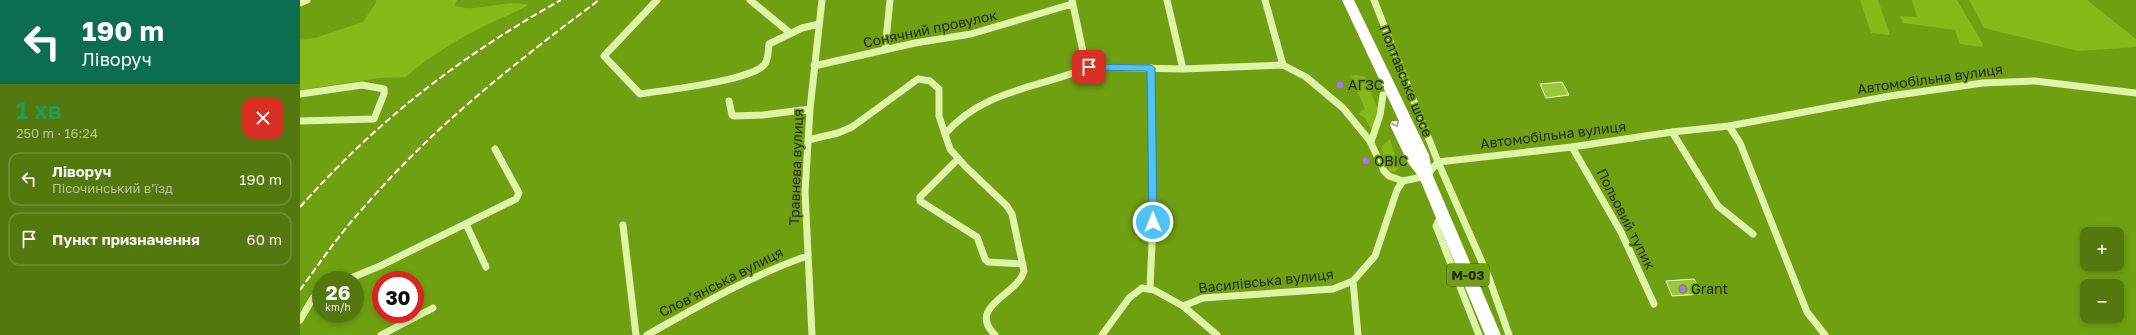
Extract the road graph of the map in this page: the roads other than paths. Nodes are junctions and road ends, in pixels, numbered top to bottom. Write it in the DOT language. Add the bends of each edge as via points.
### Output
graph roads {
  1 [pos="308,0"];
  2 [pos="657,0"];
  3 [pos="750,0"];
  4 [pos="822,0"];
  5 [pos="890,0"];
  6 [pos="1168,0"];
  7 [pos="1265,0"];
  8 [pos="1338,0"];
  9 [pos="1348,0"];
  10 [pos="1374,0"];
  11 [pos="1072,2"];
  12 [pos="300,3"];
  13 [pos="819,24"];
  14 [pos="790,34"];
  15 [pos="885,50"];
  16 [pos="1283,65"];
  17 [pos="814,66"];
  18 [pos="1089,67"];
  19 [pos="1151,68"];
  20 [pos="1183,69"];
  21 [pos="2136,93"];
  22 [pos="300,94"];
  23 [pos="1383,95"];
  24 [pos="729,101"];
  25 [pos="810,108"];
  26 [pos="300,121"];
  27 [pos="1729,126"];
  28 [pos="1672,132"];
  29 [pos="945,134"];
  30 [pos="808,140"];
  31 [pos="1371,142"];
  32 [pos="1572,147"];
  33 [pos="495,149"];
  34 [pos="958,159"];
  35 [pos="1438,162"];
  36 [pos="1426,176"];
  37 [pos="1403,181"];
  38 [pos="1442,214"];
  39 [pos="466,224"];
  40 [pos="623,226"];
  41 [pos="1753,234"];
  42 [pos="807,256"];
  43 [pos="1023,264"];
  44 [pos="486,266"];
  45 [pos="364,272"];
  46 [pos="1353,281"];
  47 [pos="1150,288"];
  48 [pos="312,300"];
  49 [pos="1654,304"];
  50 [pos="1183,306"];
  51 [pos="433,308"];
  52 [pos="300,320"];
  53 [pos="381,335"];
  54 [pos="636,335"];
  55 [pos="647,335"];
  56 [pos="812,335"];
  57 [pos="995,335"];
  58 [pos="1102,335"];
  59 [pos="1217,335"];
  60 [pos="1358,335"];
  61 [pos="1479,335"];
  62 [pos="1493,335"];
  63 [pos="1509,335"];
  64 [pos="1825,335"];
  1 -- 12 [label="street"];
  2 -- 14 [label="street" via="604,56 637,93 646,94 753,72 767,60 769,44"];
  3 -- 14 [label="street"];
  4 -- 13 [label="street, Травнева вулиця"];
  5 -- 15 [label="street"];
  6 -- 20 [label="street"];
  7 -- 16 [label="street"];
  8 -- 23 [label="highway, М-03"];
  9 -- 36 [label="highway, М-03" via="1422,155"];
  10 -- 35 [label="street, Полтавське шосе"];
  11 -- 15 [label="street, Сонячний провулок" via="986,30"];
  11 -- 18 [label="street"];
  13 -- 14 [label="street"];
  13 -- 17 [label="street, Травнева вулиця"];
  15 -- 17 [label="street, Сонячний провулок"];
  16 -- 20 [label="street"];
  16 -- 31 [label="street" via="1299,71 1324,91"];
  17 -- 25 [label="street, Травнева вулиця"];
  18 -- 19 [label="street"];
  18 -- 29 [label="street" via="994,98 959,118"];
  19 -- 20 [label="street"];
  19 -- 47 [label="street" via="1153,222"];
  21 -- 27 [label="street, Автомобільна вулиця" via="2067,84 2012,81 1890,96"];
  22 -- 26 [label="street" via="362,85 384,89 374,119"];
  23 -- 31 [label="street" via="1380,115"];
  23 -- 36 [label="highway, М-03, one-way" via="1413,159"];
  24 -- 25 [label="street" via="734,116 763,115"];
  25 -- 30 [label="street, Травнева вулиця"];
  27 -- 28 [label="street, Автомобільна вулиця"];
  27 -- 64 [label="street" via="1740,143 1807,312"];
  28 -- 32 [label="street, Автомобільна вулиця"];
  28 -- 41 [label="street" via="1718,206"];
  29 -- 30 [label="street" via="938,110 939,89 922,79 916,80 852,127"];
  29 -- 34 [label="street" via="946,141"];
  30 -- 42 [label="street, Травнева вулиця" via="805,192"];
  31 -- 37 [label="street" via="1384,171 1389,176"];
  32 -- 35 [label="street, Автомобільна вулиця"];
  32 -- 49 [label="street, Польовий тупик" via="1621,232"];
  33 -- 39 [label="street" via="510,174 518,195 514,201"];
  34 -- 43 [label="street" via="1007,206 1013,215 1018,250"];
  34 -- 43 [label="street" via="920,197 920,201 977,237 988,262"];
  35 -- 36 [label="street"];
  35 -- 63 [label="street, Полтавське шосе" via="1489,278"];
  36 -- 37 [label="street"];
  36 -- 38 [label="highway, М-03"];
  37 -- 46 [label="street, Василівська вулиця" via="1397,190 1375,256"];
  38 -- 61 [label="street" via="1436,226"];
  38 -- 62 [label="highway, М-03"];
  39 -- 44 [label="street"];
  39 -- 45 [label="street"];
  40 -- 54 [label="street"];
  42 -- 55 [label="street, Слов’янська вулиця" via="778,266 724,292"];
  42 -- 56 [label="street, Травнева вулиця"];
  43 -- 57 [label="street" via="1023,273 1019,280 986,314 987,327"];
  46 -- 50 [label="street, Василівська вулиця" via="1333,289 1203,298"];
  46 -- 60 [label="street, Василівська вулиця"];
  47 -- 50 [label="street, Василівська вулиця"];
  47 -- 58 [label="street" via="1140,289 1129,298"];
  48 -- 52 [label="street"];
  50 -- 59 [label="street, Василівська вулиця"];
  51 -- 53 [label="street"];
}
